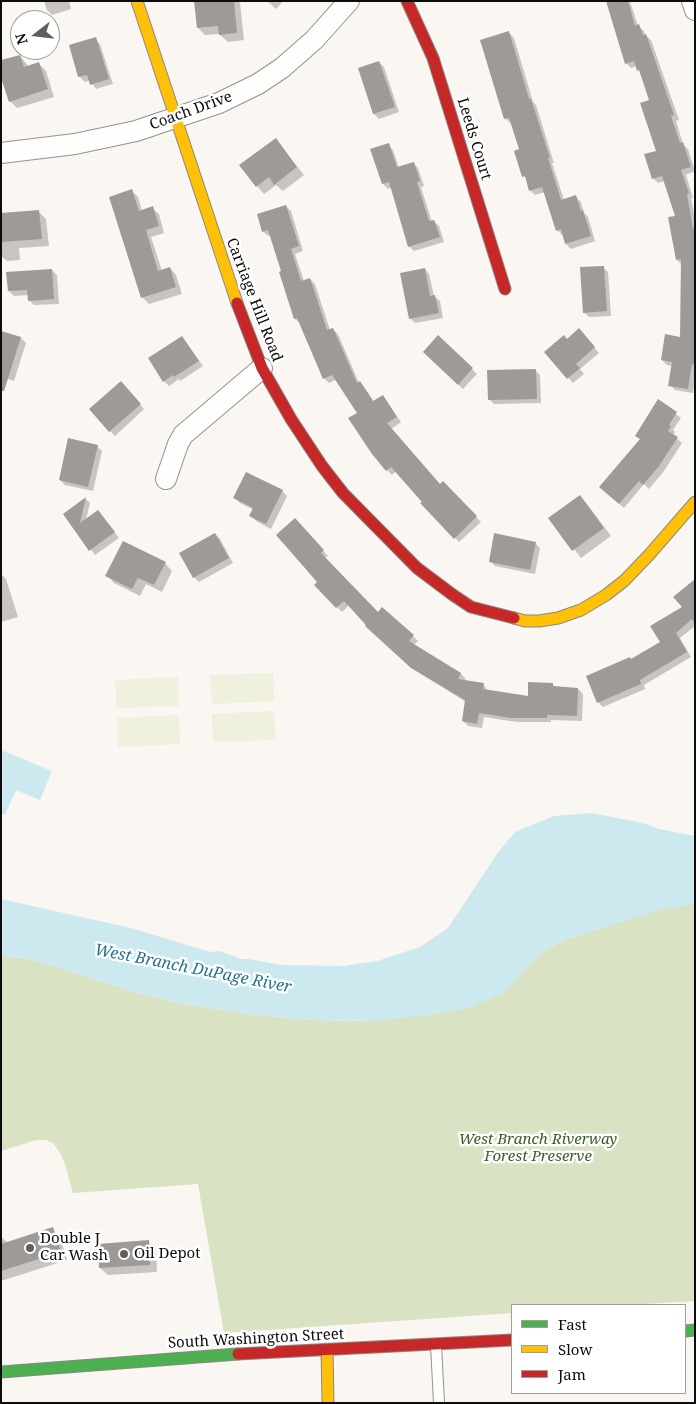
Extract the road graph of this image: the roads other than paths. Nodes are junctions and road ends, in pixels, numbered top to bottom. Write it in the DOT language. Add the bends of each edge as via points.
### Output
graph roads {
  1 [pos="137,1"];
  2 [pos="349,1"];
  3 [pos="407,1"];
  4 [pos="692,1"];
  5 [pos="695,10"];
  6 [pos="176,119"];
  7 [pos="1,153"];
  8 [pos="505,289"];
  9 [pos="262,368"];
  10 [pos="166,479"];
  11 [pos="695,502"];
  12 [pos="511,1340"];
  13 [pos="436,1344"];
  14 [pos="327,1349"];
  15 [pos="1,1372"];
  16 [pos="328,1403"];
  17 [pos="440,1403"];
  1 -- 6 [label="street, Carriage Hill Road"];
  2 -- 6 [label="street, Coach Drive" via="314,40 258,84 219,104"];
  3 -- 8 [label="street, Leeds Court" via="433,58"];
  4 -- 5 [label="street"];
  6 -- 7 [label="street, Coach Drive" via="75,144"];
  6 -- 9 [label="street, Carriage Hill Road" via="234,298"];
  9 -- 10 [label="street" via="184,435"];
  9 -- 11 [label="street, Carriage Hill Road" via="291,419 343,493 417,568 452,596 485,612 539,621 582,610 624,581"];
  12 -- 13 [label="street, South Washington Street"];
  13 -- 14 [label="street, South Washington Street"];
  13 -- 17 [label="lane"];
  14 -- 15 [label="street, South Washington Street"];
  14 -- 16 [label="street"];
}
